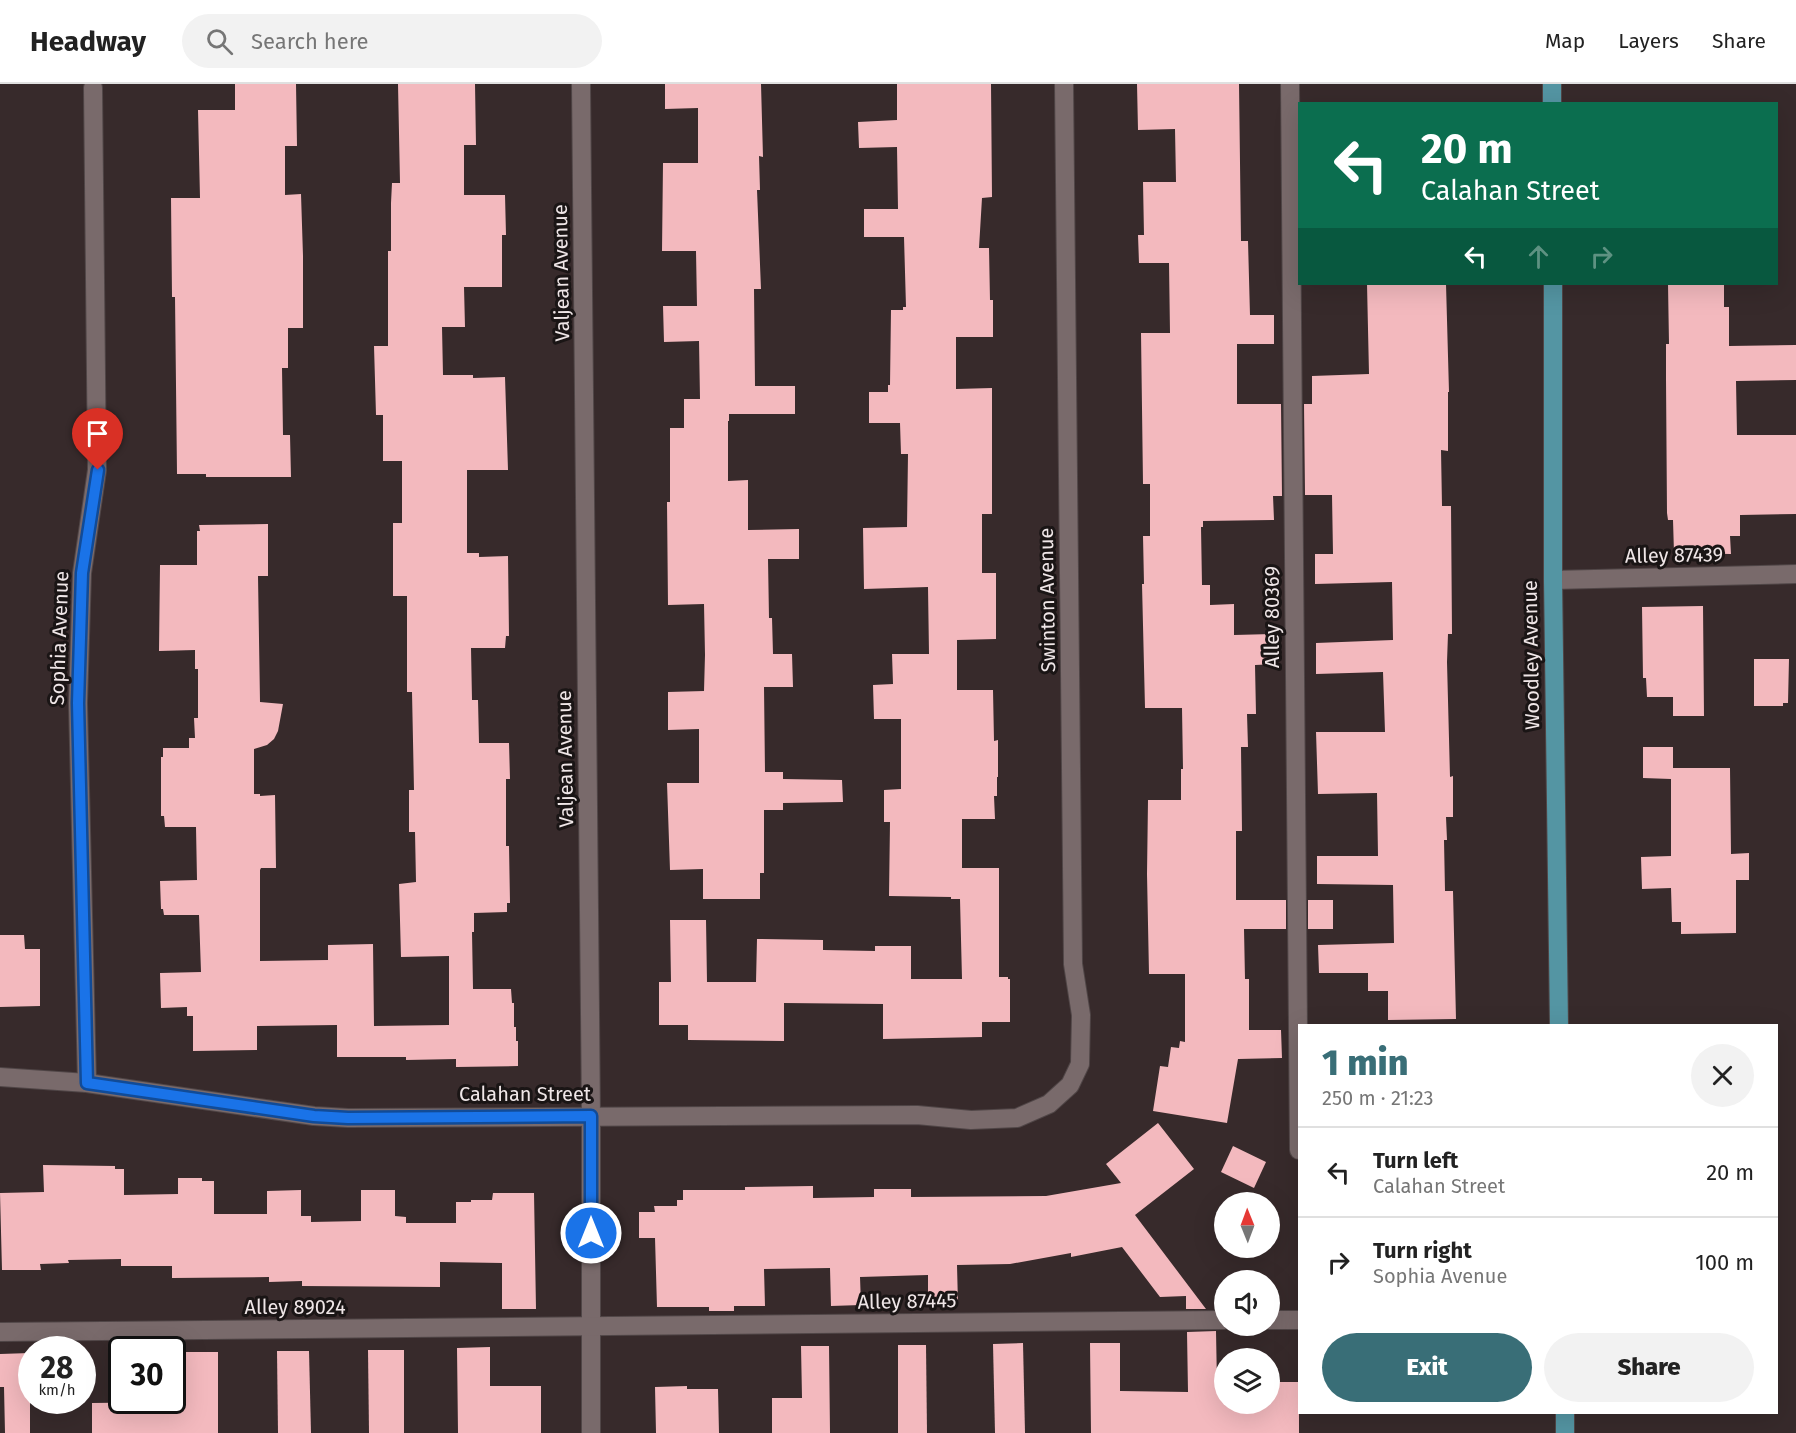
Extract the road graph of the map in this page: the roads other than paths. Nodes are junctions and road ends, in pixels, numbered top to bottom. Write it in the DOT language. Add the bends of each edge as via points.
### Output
graph roads {
  1 [pos="581,84"];
  2 [pos="1064,84"];
  3 [pos="1290,84"];
  4 [pos="1552,84"];
  5 [pos="93,88"];
  6 [pos="1552,102"];
  7 [pos="1553,285"];
  8 [pos="1796,574"];
  9 [pos="1553,580"];
  10 [pos="1559,1024"];
  11 [pos="1298,1032"];
  12 [pos="0,1077"];
  13 [pos="87,1083"];
  14 [pos="1049,1104"];
  15 [pos="591,1116"];
  16 [pos="1214,1320"];
  17 [pos="1280,1320"];
  18 [pos="1298,1320"];
  19 [pos="590,1327"];
  20 [pos="0,1332"];
  21 [pos="1565,1414"];
  22 [pos="591,1433"];
  23 [pos="1565,1433"];
  1 -- 15 [label="street, Valjean Avenue"];
  2 -- 14 [label="street, Swinton Avenue" via="1073,964 1081,1015 1080,1065 1070,1085"];
  3 -- 11 [label="street, Alley 80369"];
  4 -- 6 [label="main road"];
  5 -- 13 [label="street, Sophia Avenue" via="98,470 82,573 78,703"];
  7 -- 9 [label="main road, Woodley Avenue"];
  8 -- 9 [label="street, Alley 87439"];
  9 -- 10 [label="main road, Woodley Avenue"];
  12 -- 13 [label="street, Calahan Street"];
  13 -- 15 [label="street, Calahan Street" via="314,1116"];
  14 -- 15 [label="street, Calahan Street" via="1017,1118 971,1120 916,1115"];
  15 -- 19 [label="street, Valjean Avenue"];
  16 -- 19 [label="street, Alley 87445"];
  17 -- 18 [label="street"];
  19 -- 20 [label="street, Alley 89024"];
  19 -- 22 [label="street, Valjean Avenue"];
  21 -- 23 [label="main road"];
}
